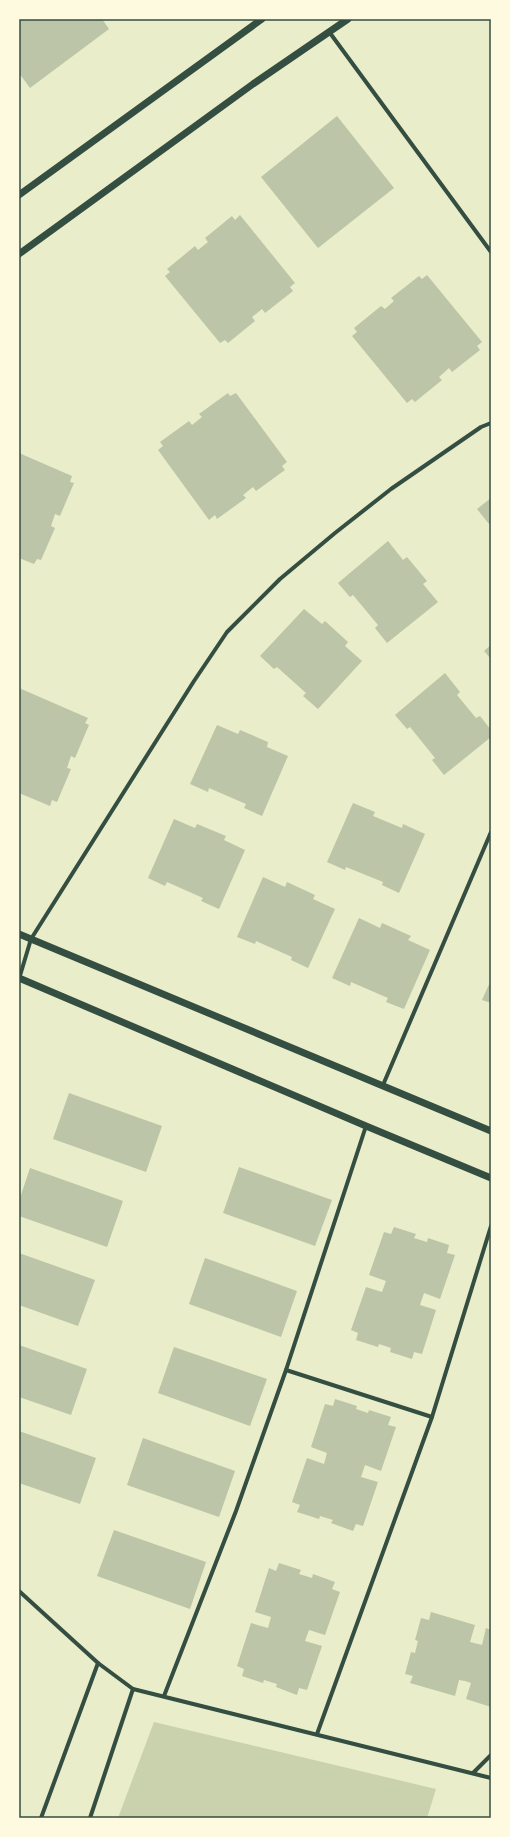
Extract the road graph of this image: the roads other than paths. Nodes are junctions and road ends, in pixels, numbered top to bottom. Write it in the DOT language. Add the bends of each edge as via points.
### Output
graph roads {
  1 [pos="262,19"];
  2 [pos="348,19"];
  3 [pos="330,33"];
  4 [pos="19,195"];
  5 [pos="491,252"];
  6 [pos="19,254"];
  7 [pos="491,423"];
  8 [pos="491,832"];
  9 [pos="19,934"];
  10 [pos="31,939"];
  11 [pos="19,978"];
  12 [pos="383,1086"];
  13 [pos="366,1126"];
  14 [pos="491,1131"];
  15 [pos="491,1178"];
  16 [pos="491,1226"];
  17 [pos="286,1370"];
  18 [pos="432,1417"];
  19 [pos="19,1591"];
  20 [pos="98,1663"];
  21 [pos="133,1689"];
  22 [pos="164,1696"];
  23 [pos="317,1734"];
  24 [pos="491,1754"];
  25 [pos="473,1773"];
  26 [pos="491,1778"];
  27 [pos="41,1818"];
  28 [pos="90,1818"];
  1 -- 4 [label="street"];
  2 -- 3 [label="street"];
  3 -- 5 [label="street"];
  3 -- 6 [label="street" via="253,84"];
  7 -- 10 [label="street" via="391,489 335,533 280,579 227,632"];
  8 -- 12 [label="street"];
  9 -- 10 [label="street"];
  10 -- 11 [label="street"];
  10 -- 12 [label="street"];
  11 -- 13 [label="street"];
  12 -- 14 [label="street"];
  13 -- 15 [label="street"];
  13 -- 17 [label="street"];
  16 -- 18 [label="street"];
  17 -- 18 [label="street"];
  17 -- 22 [label="street" via="236,1511"];
  18 -- 23 [label="street"];
  19 -- 20 [label="street"];
  20 -- 21 [label="street"];
  20 -- 27 [label="street"];
  21 -- 22 [label="street"];
  21 -- 28 [label="street"];
  22 -- 23 [label="street"];
  23 -- 25 [label="street"];
  24 -- 25 [label="street"];
  25 -- 26 [label="street"];
}
